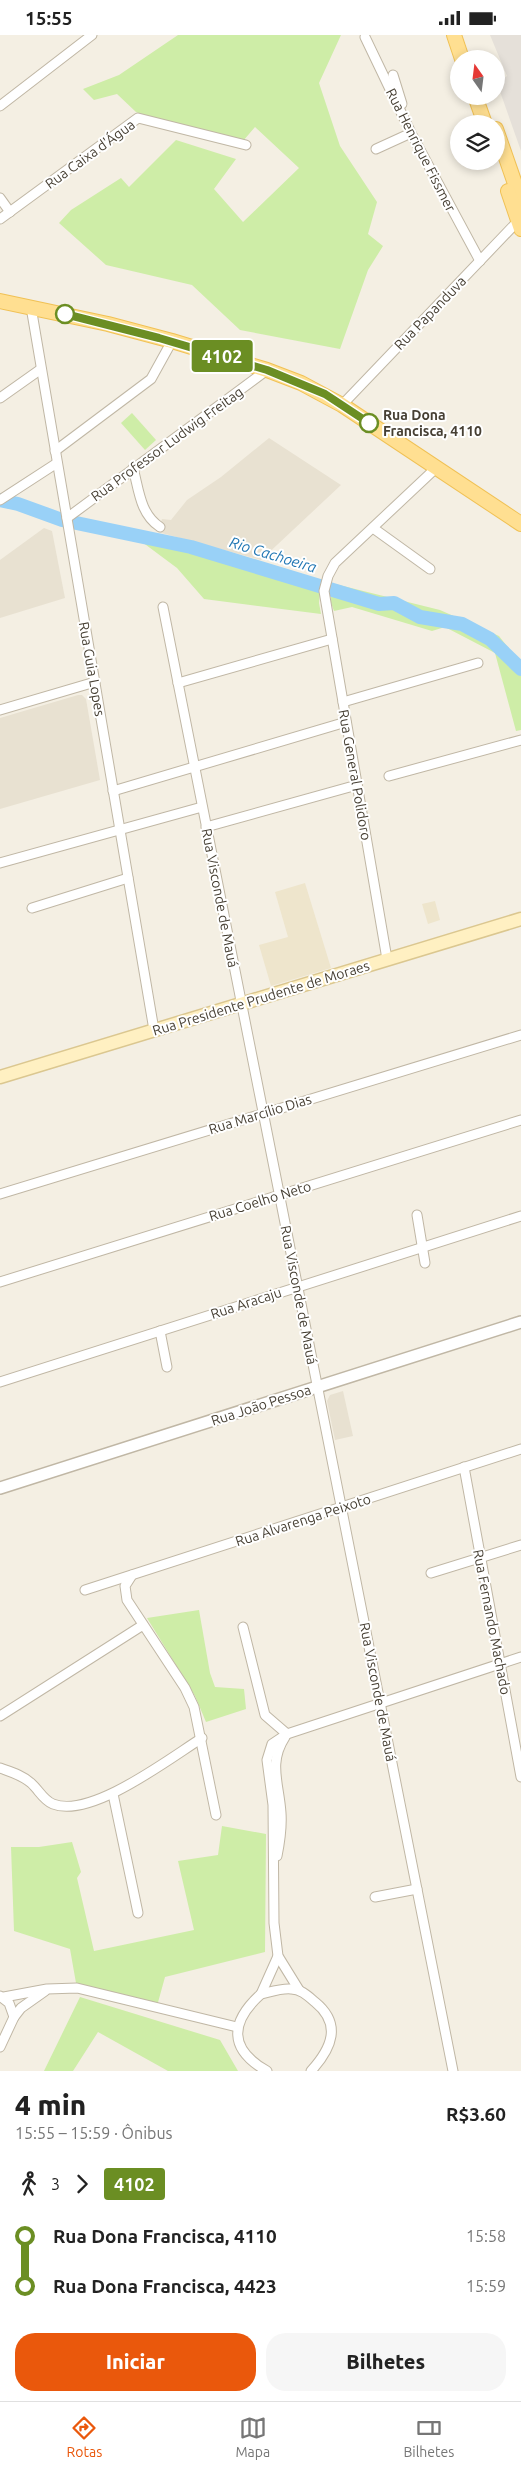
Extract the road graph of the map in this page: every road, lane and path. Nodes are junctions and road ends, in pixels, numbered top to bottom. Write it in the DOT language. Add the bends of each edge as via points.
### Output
graph roads {
  1 [pos="92,35"];
  2 [pos="454,35"];
  3 [pos="464,35"];
  4 [pos="365,37"];
  5 [pos="459,50"];
  6 [pos="469,50"];
  7 [pos="393,75"];
  8 [pos="0,106"];
  9 [pos="406,124"];
  10 [pos="411,133"];
  11 [pos="246,145"];
  12 [pos="376,149"];
  13 [pos="505,155"];
  14 [pos="501,170"];
  15 [pos="0,199"];
  16 [pos="521,201"];
  17 [pos="10,212"];
  18 [pos="0,219"];
  19 [pos="520,225"];
  20 [pos="480,261"];
  21 [pos="0,301"];
  22 [pos="31,307"];
  23 [pos="172,341"];
  24 [pos="42,369"];
  25 [pos="267,370"];
  26 [pos="0,398"];
  27 [pos="342,405"];
  28 [pos="55,451"];
  29 [pos="57,463"];
  30 [pos="133,468"];
  31 [pos="436,468"];
  32 [pos="0,500"];
  33 [pos="67,521"];
  34 [pos="520,526"];
  35 [pos="160,527"];
  36 [pos="372,528"];
  37 [pos="430,569"];
  38 [pos="163,607"];
  39 [pos="332,639"];
  40 [pos="478,663"];
  41 [pos="95,682"];
  42 [pos="178,683"];
  43 [pos="343,702"];
  44 [pos="0,710"];
  45 [pos="346,722"];
  46 [pos="521,740"];
  47 [pos="194,767"];
  48 [pos="389,777"];
  49 [pos="357,785"];
  50 [pos="113,791"];
  51 [pos="202,807"];
  52 [pos="206,827"];
  53 [pos="120,830"];
  54 [pos="0,863"];
  55 [pos="128,878"];
  56 [pos="32,908"];
  57 [pos="521,919"];
  58 [pos="387,959"];
  59 [pos="241,1003"];
  60 [pos="154,1030"];
  61 [pos="521,1035"];
  62 [pos="0,1077"];
  63 [pos="263,1114"];
  64 [pos="521,1121"];
  65 [pos="0,1194"];
  66 [pos="279,1195"];
  67 [pos="416,1215"];
  68 [pos="521,1216"];
  69 [pos="423,1247"];
  70 [pos="426,1263"];
  71 [pos="0,1282"];
  72 [pos="298,1287"];
  73 [pos="521,1322"];
  74 [pos="160,1331"];
  75 [pos="167,1367"];
  76 [pos="0,1382"];
  77 [pos="317,1387"];
  78 [pos="521,1449"];
  79 [pos="464,1467"];
  80 [pos="0,1488"];
  81 [pos="341,1507"];
  82 [pos="521,1545"];
  83 [pos="480,1557"];
  84 [pos="431,1573"];
  85 [pos="132,1575"];
  86 [pos="85,1590"];
  87 [pos="143,1625"];
  88 [pos="243,1627"];
  89 [pos="521,1657"];
  90 [pos="500,1664"];
  91 [pos="380,1704"];
  92 [pos="0,1717"];
  93 [pos="287,1735"];
  94 [pos="202,1738"];
  95 [pos="0,1768"];
  96 [pos="521,1777"];
  97 [pos="113,1794"];
  98 [pos="216,1815"];
  99 [pos="417,1889"];
  100 [pos="375,1897"];
  101 [pos="138,1913"];
  102 [pos="278,1957"];
  103 [pos="47,1989"];
  104 [pos="299,1990"];
  105 [pos="261,1994"];
  106 [pos="1,1996"];
  107 [pos="14,2017"];
  108 [pos="237,2027"];
  109 [pos="0,2047"];
  110 [pos="267,2071"];
  111 [pos="311,2071"];
  112 [pos="453,2071"];
  1 -- 8 [label="street"];
  2 -- 5 [label="main road"];
  3 -- 6 [label="main road"];
  4 -- 9 [label="street, Rua Henrique Fissmer"];
  7 -- 9 [label="street"];
  9 -- 10 [label="street, Rua Henrique Fissmer"];
  10 -- 12 [label="street"];
  10 -- 20 [label="street, Rua Henrique Fissmer"];
  11 -- 17 [label="street, Rua Caixa d'Água" via="138,118"];
  13 -- 16 [label="main road"];
  14 -- 19 [label="main road"];
  15 -- 17 [label="street"];
  17 -- 18 [label="street, Rua Caixa d'Água"];
  19 -- 20 [label="street, Rua Papanduva"];
  20 -- 27 [label="street, Rua Papanduva"];
  21 -- 22 [label="main road"];
  22 -- 23 [label="main road"];
  22 -- 24 [label="street, Rua Guia Lopes"];
  23 -- 25 [label="main road"];
  23 -- 28 [label="street" via="151,379"];
  24 -- 26 [label="street"];
  24 -- 28 [label="street, Rua Guia Lopes"];
  25 -- 27 [label="main road" via="313,388"];
  25 -- 30 [label="street, Rua Professor Ludwig Freitag"];
  27 -- 31 [label="main road"];
  28 -- 29 [label="street, Rua Guia Lopes"];
  29 -- 32 [label="street"];
  29 -- 33 [label="street, Rua Guia Lopes"];
  30 -- 33 [label="street, Rua Professor Ludwig Freitag"];
  30 -- 35 [label="street" via="144,510"];
  31 -- 34 [label="main road"];
  31 -- 36 [label="street"];
  33 -- 41 [label="street, Rua Guia Lopes"];
  36 -- 37 [label="street"];
  36 -- 39 [label="street, Rua General Polidoro" via="335,563 325,588"];
  38 -- 42 [label="street, Rua Visconde de Mauá"];
  39 -- 42 [label="street"];
  39 -- 43 [label="street, Rua General Polidoro"];
  40 -- 43 [label="street"];
  41 -- 44 [label="street"];
  41 -- 50 [label="street, Rua Guia Lopes"];
  42 -- 47 [label="street, Rua Visconde de Mauá"];
  43 -- 45 [label="street, Rua General Polidoro"];
  45 -- 47 [label="street"];
  45 -- 49 [label="street, Rua General Polidoro"];
  46 -- 48 [label="street"];
  47 -- 50 [label="street"];
  47 -- 51 [label="street, Rua Visconde de Mauá"];
  49 -- 52 [label="street"];
  49 -- 58 [label="street, Rua General Polidoro"];
  50 -- 53 [label="street, Rua Guia Lopes"];
  51 -- 52 [label="street, Rua Visconde de Mauá"];
  51 -- 53 [label="street"];
  52 -- 59 [label="street, Rua Visconde de Mauá"];
  53 -- 54 [label="street"];
  53 -- 55 [label="street, Rua Guia Lopes"];
  55 -- 56 [label="street"];
  55 -- 60 [label="street, Rua Guia Lopes"];
  57 -- 58 [label="main road, Rua Presidente Prudente de Moraes"];
  58 -- 59 [label="main road, Rua Presidente Prudente de Moraes"];
  59 -- 60 [label="main road, Rua Presidente Prudente de Moraes"];
  59 -- 63 [label="street, Rua Visconde de Mauá"];
  60 -- 62 [label="main road, Rua Presidente Prudente de Moraes"];
  61 -- 63 [label="street, Rua Marcílio Dias"];
  63 -- 65 [label="street, Rua Marcílio Dias"];
  63 -- 66 [label="street, Rua Visconde de Mauá"];
  64 -- 66 [label="street, Rua Coelho Neto"];
  66 -- 71 [label="street, Rua Coelho Neto"];
  66 -- 72 [label="street, Rua Visconde de Mauá"];
  67 -- 69 [label="street"];
  68 -- 69 [label="street, Rua Aracaju"];
  69 -- 70 [label="street"];
  69 -- 72 [label="street, Rua Aracaju"];
  72 -- 74 [label="street, Rua Aracaju"];
  72 -- 77 [label="street, Rua Visconde de Mauá"];
  73 -- 77 [label="street, Rua João Pessoa"];
  74 -- 75 [label="street"];
  74 -- 76 [label="street, Rua Aracaju"];
  77 -- 80 [label="street, Rua João Pessoa"];
  77 -- 81 [label="street, Rua Visconde de Mauá"];
  78 -- 79 [label="street, Rua Alvarenga Peixoto"];
  79 -- 81 [label="street, Rua Alvarenga Peixoto"];
  79 -- 83 [label="street, Rua Fernando Machado"];
  81 -- 85 [label="street, Rua Alvarenga Peixoto"];
  81 -- 91 [label="street, Rua Visconde de Mauá"];
  82 -- 83 [label="street"];
  83 -- 84 [label="street"];
  83 -- 90 [label="street, Rua Fernando Machado"];
  85 -- 86 [label="street, Rua Alvarenga Peixoto"];
  85 -- 87 [label="street" via="125,1586 125,1593"];
  87 -- 92 [label="street"];
  87 -- 94 [label="street" via="190,1698"];
  88 -- 93 [label="street" via="265,1715"];
  89 -- 90 [label="street"];
  90 -- 91 [label="street"];
  90 -- 96 [label="street, Rua Fernando Machado"];
  91 -- 93 [label="street"];
  91 -- 99 [label="street, Rua Visconde de Mauá"];
  93 -- 102 [label="street" via="272,1744 267,1760 273,1805 274,1914"];
  94 -- 97 [label="street"];
  94 -- 98 [label="street"];
  95 -- 97 [label="street" via="20,1775 57,1805 83,1804"];
  97 -- 101 [label="street"];
  99 -- 100 [label="street"];
  99 -- 112 [label="street, Rua Visconde de Mauá"];
  102 -- 104 [label="street"];
  102 -- 105 [label="street"];
  103 -- 106 [label="street"];
  103 -- 107 [label="street"];
  103 -- 108 [label="street" via="77,1988"];
  104 -- 105 [label="street"];
  104 -- 111 [label="street" via="323,2009 332,2027 328,2045"];
  105 -- 108 [label="street"];
  106 -- 107 [label="street" via="10,2003"];
  107 -- 109 [label="street"];
  108 -- 110 [label="street" via="238,2044 244,2054"];
}
